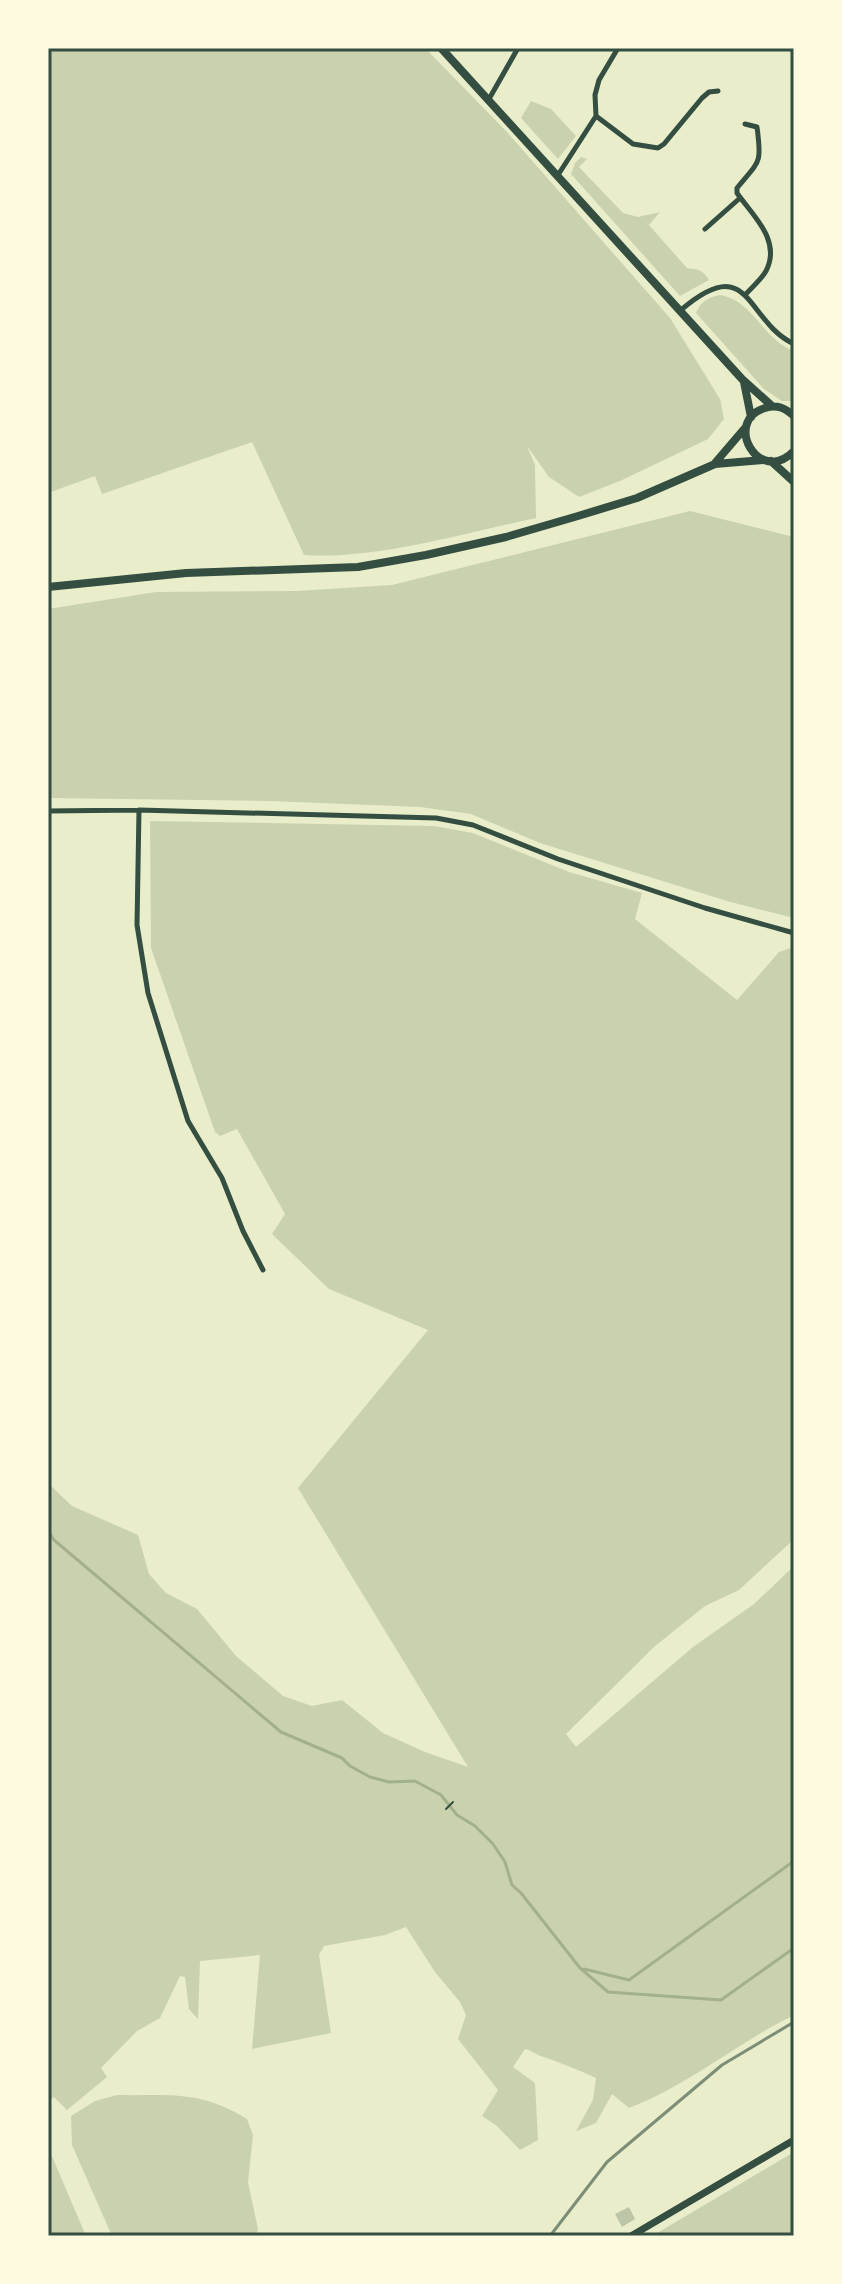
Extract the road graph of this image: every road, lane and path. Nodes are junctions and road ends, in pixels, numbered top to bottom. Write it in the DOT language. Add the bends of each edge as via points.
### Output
graph roads {
  1 [pos="441,48"];
  2 [pos="518,48"];
  3 [pos="618,48"];
  4 [pos="793,48"];
  5 [pos="794,58"];
  6 [pos="718,91"];
  7 [pos="489,99"];
  8 [pos="596,116"];
  9 [pos="745,124"];
  10 [pos="558,175"];
  11 [pos="740,198"];
  12 [pos="705,229"];
  13 [pos="745,295"];
  14 [pos="681,310"];
  15 [pos="794,344"];
  16 [pos="742,379"];
  17 [pos="772,406"];
  18 [pos="790,408"];
  19 [pos="794,416"];
  20 [pos="751,417"];
  21 [pos="746,427"];
  22 [pos="794,451"];
  23 [pos="767,461"];
  24 [pos="715,464"];
  25 [pos="794,482"];
  26 [pos="48,587"];
  27 [pos="139,810"];
  28 [pos="48,811"];
  29 [pos="794,933"];
  30 [pos="263,1270"];
  31 [pos="453,1802"];
  32 [pos="446,1809"];
  33 [pos="794,2140"];
  34 [pos="631,2236"];
  1 -- 7 [label="highway"];
  2 -- 7 [label="street"];
  3 -- 8 [label="street" via="599,80"];
  4 -- 5 [label="street"];
  6 -- 8 [label="street" via="702,98 658,148 633,144"];
  7 -- 10 [label="highway"];
  8 -- 10 [label="street"];
  9 -- 11 [label="street" via="757,127 760,150 758,165 737,188"];
  10 -- 14 [label="highway"];
  11 -- 12 [label="street"];
  11 -- 13 [label="street" via="762,224 769,249 766,271"];
  13 -- 14 [label="street" via="729,287 710,288"];
  13 -- 15 [label="street"];
  14 -- 16 [label="highway"];
  16 -- 17 [label="highway"];
  16 -- 20 [label="highway"];
  17 -- 18 [label="highway"];
  17 -- 20 [label="highway"];
  18 -- 19 [label="highway"];
  20 -- 21 [label="highway"];
  21 -- 23 [label="highway" via="750,449"];
  21 -- 24 [label="highway"];
  22 -- 23 [label="highway"];
  23 -- 24 [label="highway"];
  23 -- 25 [label="highway"];
  24 -- 26 [label="highway" via="637,498 426,555 358,567 186,573"];
  27 -- 28 [label="street"];
  27 -- 29 [label="street" via="436,818 473,825 558,859"];
  27 -- 30 [label="street" via="137,925 148,993 188,1121 222,1178"];
  31 -- 32 [label="path"];
  33 -- 34 [label="main road"];
}
